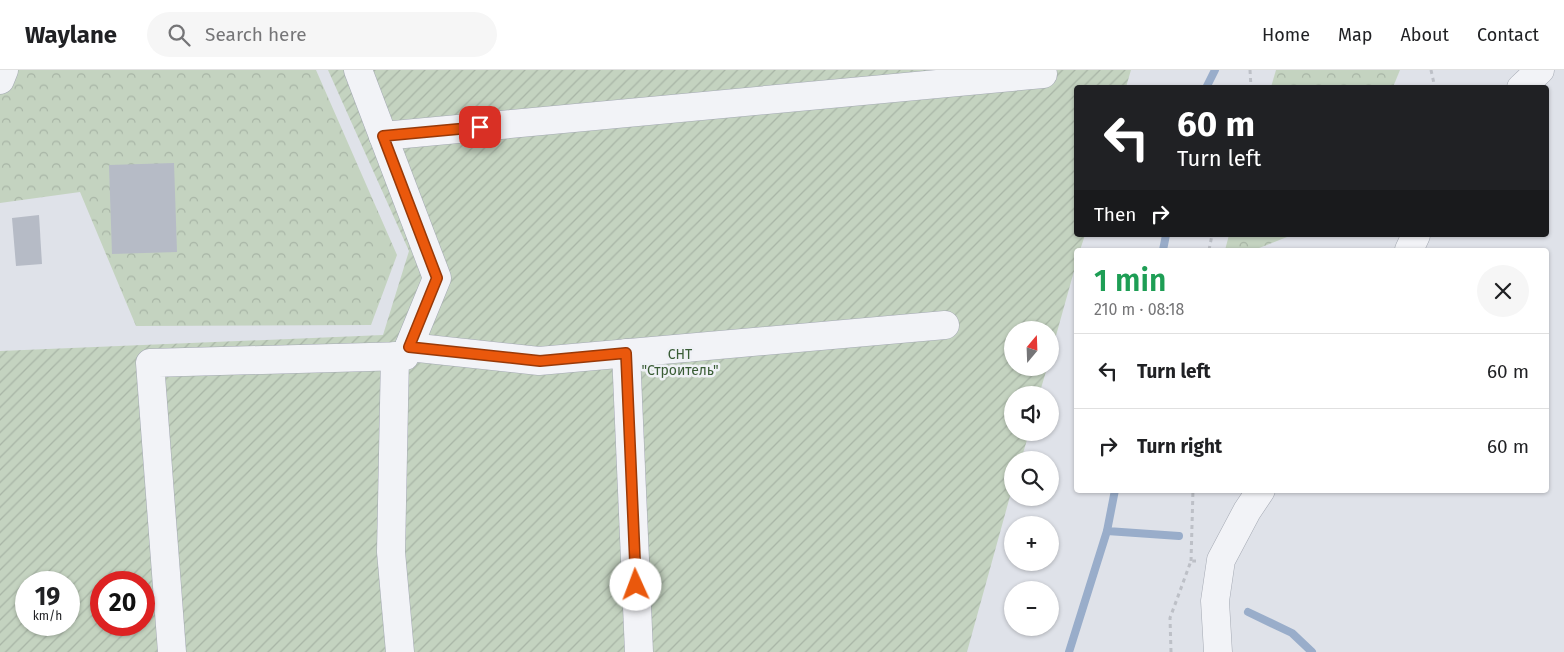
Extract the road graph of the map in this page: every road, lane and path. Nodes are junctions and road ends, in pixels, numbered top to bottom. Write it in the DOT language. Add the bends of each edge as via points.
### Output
graph roads {
  1 [pos="4,70"];
  2 [pos="358,70"];
  3 [pos="1250,70"];
  4 [pos="1431,70"];
  5 [pos="1540,70"];
  6 [pos="1043,74"];
  7 [pos="0,80"];
  8 [pos="1250,85"];
  9 [pos="1435,85"];
  10 [pos="1525,85"];
  11 [pos="383,136"];
  12 [pos="945,325"];
  13 [pos="402,351"];
  14 [pos="626,353"];
  15 [pos="1193,493"];
  16 [pos="1259,493"];
  17 [pos="1221,560"];
  18 [pos="1191,561"];
  19 [pos="172,652"];
  20 [pos="400,652"];
  21 [pos="639,652"];
  22 [pos="1171,652"];
  23 [pos="1218,652"];
  1 -- 7 [label="lane"];
  2 -- 11 [label="lane"];
  3 -- 8 [label="path"];
  4 -- 9 [label="path"];
  5 -- 10 [label="lane"];
  6 -- 11 [label="lane"];
  11 -- 13 [label="lane" via="437,278"];
  12 -- 14 [label="lane"];
  13 -- 14 [label="lane" via="540,361"];
  13 -- 19 [label="lane" via="150,363"];
  13 -- 20 [label="lane" via="391,552"];
  14 -- 21 [label="lane"];
  15 -- 18 [label="path"];
  16 -- 17 [label="lane"];
  17 -- 18 [label="path"];
  17 -- 23 [label="lane" via="1215,601"];
  18 -- 22 [label="path" via="1170,618"];
}
